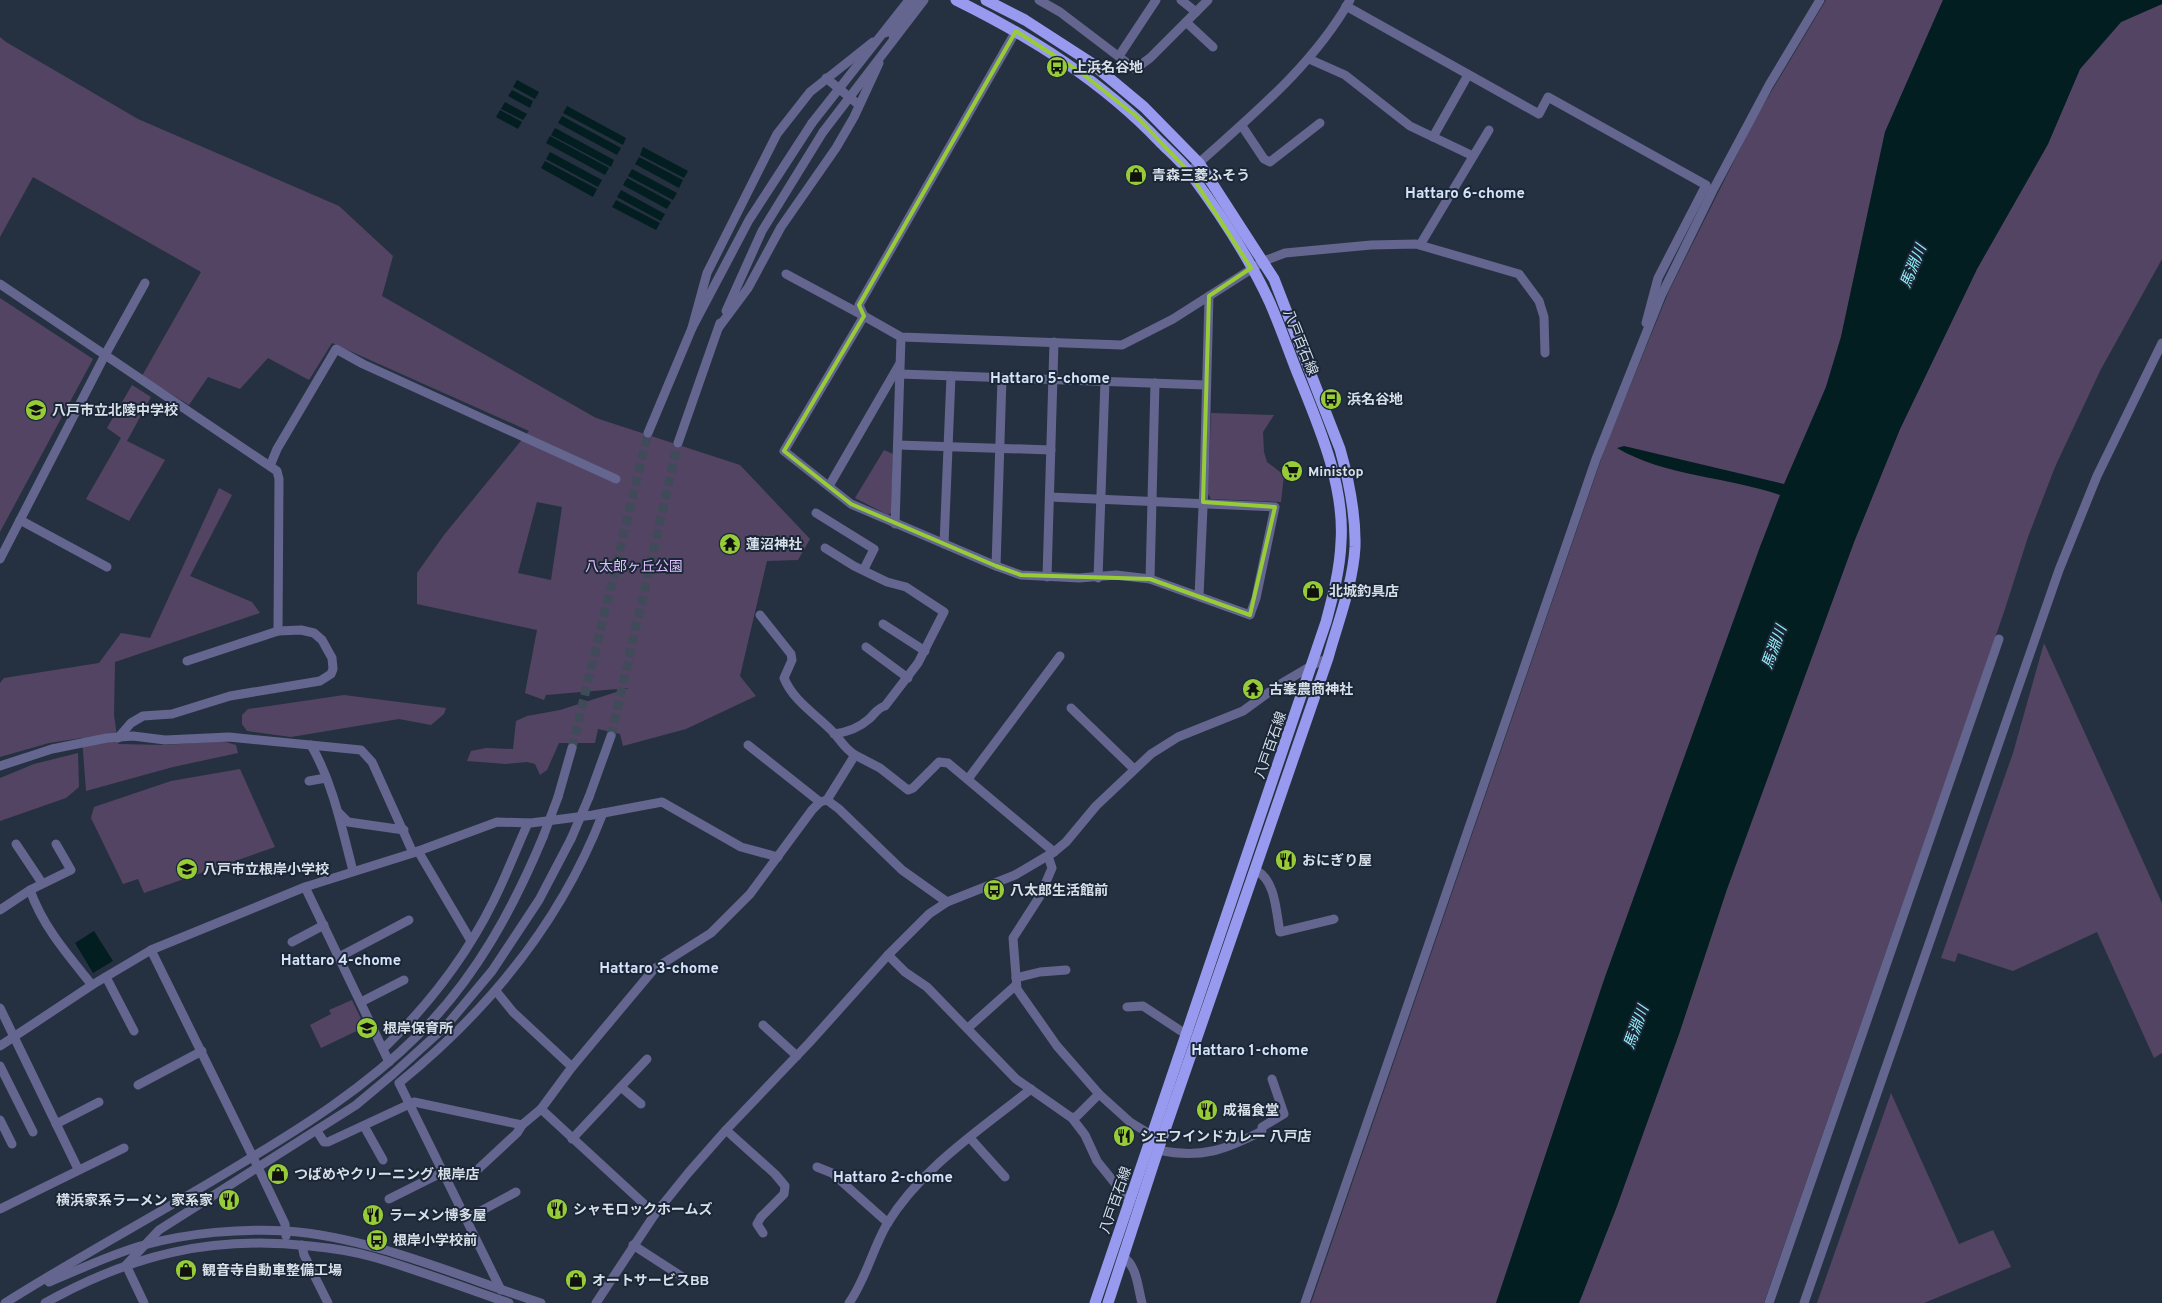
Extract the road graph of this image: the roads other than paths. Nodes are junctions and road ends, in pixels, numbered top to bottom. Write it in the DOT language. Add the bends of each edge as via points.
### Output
graph roads {
  1 [pos="909,0"];
  2 [pos="917,0"];
  3 [pos="924,0"];
  4 [pos="956,0"];
  5 [pos="986,0"];
  6 [pos="1039,0"];
  7 [pos="1156,0"];
  8 [pos="1181,0"];
  9 [pos="1208,0"];
  10 [pos="1820,0"];
  11 [pos="1348,3"];
  12 [pos="1196,12"];
  13 [pos="902,20"];
  14 [pos="1186,22"];
  15 [pos="1016,31"];
  16 [pos="1212,48"];
  17 [pos="1119,56"];
  18 [pos="1310,59"];
  19 [pos="1468,75"];
  20 [pos="826,78"];
  21 [pos="859,105"];
  22 [pos="1320,123"];
  23 [pos="1242,126"];
  24 [pos="1490,130"];
  25 [pos="1434,137"];
  26 [pos="1473,156"];
  27 [pos="1199,163"];
  28 [pos="1189,172"];
  29 [pos="1420,245"];
  30 [pos="1264,261"];
  31 [pos="1251,268"];
  32 [pos="786,274"];
  33 [pos="145,283"];
  34 [pos="0,284"];
  35 [pos="1209,296"];
  36 [pos="864,316"];
  37 [pos="719,327"];
  38 [pos="692,328"];
  39 [pos="901,337"];
  40 [pos="1054,342"];
  41 [pos="1643,342"];
  42 [pos="2162,343"];
  43 [pos="1545,353"];
  44 [pos="105,355"];
  45 [pos="900,369"];
  46 [pos="951,376"];
  47 [pos="1002,378"];
  48 [pos="1053,380"];
  49 [pos="1105,381"];
  50 [pos="1156,383"];
  51 [pos="1206,385"];
  52 [pos="648,432"];
  53 [pos="678,443"];
  54 [pos="898,445"];
  55 [pos="948,447"];
  56 [pos="1000,448"];
  57 [pos="1051,450"];
  58 [pos="270,466"];
  59 [pos="616,479"];
  60 [pos="829,486"];
  61 [pos="1050,497"];
  62 [pos="1101,499"];
  63 [pos="1152,500"];
  64 [pos="1203,502"];
  65 [pos="816,514"];
  66 [pos="20,520"];
  67 [pos="895,524"];
  68 [pos="944,544"];
  69 [pos="825,548"];
  70 [pos="0,559"];
  71 [pos="996,566"];
  72 [pos="107,567"];
  73 [pos="864,570"];
  74 [pos="1048,577"];
  75 [pos="1098,578"];
  76 [pos="1150,579"];
  77 [pos="1199,596"];
  78 [pos="760,615"];
  79 [pos="883,624"];
  80 [pos="278,631"];
  81 [pos="1999,639"];
  82 [pos="866,647"];
  83 [pos="925,651"];
  84 [pos="1060,656"];
  85 [pos="1328,658"];
  86 [pos="187,662"];
  87 [pos="1313,665"];
  88 [pos="908,678"];
  89 [pos="1072,708"];
  90 [pos="834,734"];
  91 [pos="611,736"];
  92 [pos="118,738"];
  93 [pos="311,745"];
  94 [pos="748,745"];
  95 [pos="572,748"];
  96 [pos="855,755"];
  97 [pos="0,766"];
  98 [pos="1134,769"];
  99 [pos="326,778"];
  100 [pos="968,779"];
  101 [pos="309,781"];
  102 [pos="824,801"];
  103 [pos="338,812"];
  104 [pos="603,814"];
  105 [pos="528,823"];
  106 [pos="404,830"];
  107 [pos="16,844"];
  108 [pos="56,844"];
  109 [pos="416,852"];
  110 [pos="1051,854"];
  111 [pos="778,857"];
  112 [pos="1255,870"];
  113 [pos="353,871"];
  114 [pos="42,883"];
  115 [pos="305,886"];
  116 [pos="30,890"];
  117 [pos="947,902"];
  118 [pos="0,910"];
  119 [pos="1334,919"];
  120 [pos="409,920"];
  121 [pos="324,925"];
  122 [pos="471,940"];
  123 [pos="292,942"];
  124 [pos="151,950"];
  125 [pos="339,956"];
  126 [pos="888,956"];
  127 [pos="1066,970"];
  128 [pos="106,977"];
  129 [pos="404,980"];
  130 [pos="1016,981"];
  131 [pos="92,985"];
  132 [pos="496,991"];
  133 [pos="361,1002"];
  134 [pos="1127,1007"];
  135 [pos="0,1008"];
  136 [pos="763,1026"];
  137 [pos="968,1028"];
  138 [pos="134,1031"];
  139 [pos="1188,1033"];
  140 [pos="13,1036"];
  141 [pos="0,1046"];
  142 [pos="383,1049"];
  143 [pos="202,1051"];
  144 [pos="797,1056"];
  145 [pos="647,1059"];
  146 [pos="389,1062"];
  147 [pos="0,1066"];
  148 [pos="572,1067"];
  149 [pos="1272,1079"];
  150 [pos="138,1085"];
  151 [pos="621,1087"];
  152 [pos="1031,1089"];
  153 [pos="1099,1094"];
  154 [pos="99,1102"];
  155 [pos="410,1103"];
  156 [pos="642,1104"];
  157 [pos="541,1109"];
  158 [pos="1072,1118"];
  159 [pos="0,1120"];
  160 [pos="56,1124"];
  161 [pos="522,1125"];
  162 [pos="364,1126"];
  163 [pos="726,1130"];
  164 [pos="317,1131"];
  165 [pos="33,1132"];
  166 [pos="1153,1136"];
  167 [pos="970,1138"];
  168 [pos="572,1139"];
  169 [pos="12,1144"];
  170 [pos="124,1148"];
  171 [pos="1158,1150"];
  172 [pos="254,1157"];
  173 [pos="383,1160"];
  174 [pos="258,1167"];
  175 [pos="817,1167"];
  176 [pos="78,1169"];
  177 [pos="444,1172"];
  178 [pos="475,1172"];
  179 [pos="1005,1177"];
  180 [pos="516,1192"];
  181 [pos="389,1199"];
  182 [pos="1130,1202"];
  183 [pos="0,1209"];
  184 [pos="655,1214"];
  185 [pos="466,1218"];
  186 [pos="888,1223"];
  187 [pos="286,1231"];
  188 [pos="763,1233"];
  189 [pos="285,1243"];
  190 [pos="145,1244"];
  191 [pos="302,1245"];
  192 [pos="633,1246"];
  193 [pos="1123,1257"];
  194 [pos="126,1265"];
  195 [pos="681,1276"];
  196 [pos="501,1290"];
  197 [pos="21,1293"];
  198 [pos="5,1303"];
  199 [pos="45,1303"];
  200 [pos="144,1303"];
  201 [pos="328,1303"];
  202 [pos="509,1303"];
  203 [pos="541,1303"];
  204 [pos="596,1303"];
  205 [pos="849,1303"];
  206 [pos="1095,1303"];
  207 [pos="1108,1303"];
  208 [pos="1142,1303"];
  209 [pos="1305,1303"];
  210 [pos="1769,1303"];
  211 [pos="1804,1303"];
  1 -- 38 [label="street, bridge" via="812,123 749,220"];
  2 -- 13 [label="street"];
  3 -- 37 [label="street, bridge" via="823,132 762,231"];
  4 -- 15 [label="main road, 八戸百石線"];
  5 -- 27 [label="main road, 八戸百石線" via="1025,20 1090,62 1144,107"];
  6 -- 17 [label="street"];
  7 -- 17 [label="street"];
  8 -- 12 [label="street"];
  9 -- 12 [label="street"];
  10 -- 41 [label="street" via="1769,85 1713,190"];
  11 -- 18 [label="street"];
  11 -- 19 [label="street"];
  12 -- 14 [label="street"];
  13 -- 20 [label="street"];
  13 -- 21 [label="street"];
  14 -- 16 [label="street"];
  14 -- 17 [label="street" via="1135,69"];
  15 -- 28 [label="main road, 八戸百石線" via="1080,72 1129,111"];
  15 -- 36 [label="street" via="859,305"];
  18 -- 23 [label="street"];
  18 -- 25 [label="street" via="1345,75 1410,126"];
  19 -- 25 [label="street"];
  19 -- 41 [label="street" via="1539,114 1548,97 1706,185 1658,278"];
  20 -- 21 [label="street"];
  20 -- 38 [label="street" via="792,112 777,134 707,273"];
  21 -- 37 [label="street" via="836,148 781,227 748,288"];
  22 -- 23 [label="street" via="1270,162 1264,159"];
  23 -- 27 [label="street"];
  24 -- 26 [label="street"];
  25 -- 26 [label="street"];
  26 -- 29 [label="street"];
  27 -- 28 [label="street"];
  27 -- 30 [label="main road, 八戸百石線"];
  28 -- 31 [label="main road, 八戸百石線"];
  29 -- 30 [label="street" via="1285,253"];
  29 -- 43 [label="street" via="1519,274 1539,301 1544,317"];
  30 -- 31 [label="street"];
  30 -- 85 [label="main road, 八戸百石線" via="1300,342 1340,449 1354,516 1351,575"];
  31 -- 35 [label="street"];
  31 -- 87 [label="main road, 八戸百石線" via="1269,302 1311,406 1332,467 1340,514 1342,540 1334,593"];
  32 -- 36 [label="street"];
  33 -- 44 [label="street"];
  34 -- 44 [label="street"];
  35 -- 40 [label="street" via="1122,344"];
  35 -- 51 [label="street"];
  36 -- 39 [label="street"];
  36 -- 60 [label="street" via="784,451"];
  37 -- 53 [label="street"];
  38 -- 52 [label="street"];
  39 -- 40 [label="street"];
  39 -- 45 [label="street"];
  40 -- 48 [label="street"];
  41 -- 209 [label="street" via="1596,459"];
  42 -- 211 [label="street" via="2097,476 2060,570"];
  44 -- 58 [label="street"];
  44 -- 66 [label="street"];
  45 -- 46 [label="street"];
  45 -- 54 [label="street"];
  45 -- 60 [label="street"];
  46 -- 47 [label="street"];
  46 -- 55 [label="street"];
  47 -- 48 [label="street"];
  47 -- 56 [label="street"];
  48 -- 49 [label="street"];
  48 -- 57 [label="street"];
  49 -- 50 [label="street"];
  49 -- 62 [label="street"];
  50 -- 51 [label="street"];
  50 -- 63 [label="street"];
  51 -- 64 [label="street"];
  54 -- 55 [label="street"];
  54 -- 67 [label="street"];
  55 -- 56 [label="street"];
  55 -- 68 [label="street"];
  56 -- 57 [label="street"];
  56 -- 71 [label="street"];
  57 -- 61 [label="street"];
  58 -- 59 [label="street" via="336,349"];
  58 -- 80 [label="street" via="277,471 279,479"];
  60 -- 67 [label="street" via="851,504"];
  61 -- 62 [label="street"];
  61 -- 74 [label="street"];
  62 -- 63 [label="street"];
  62 -- 75 [label="street"];
  63 -- 64 [label="street"];
  63 -- 76 [label="street"];
  64 -- 77 [label="street"];
  64 -- 77 [label="street" via="1275,507 1250,615"];
  65 -- 73 [label="street" via="874,549"];
  66 -- 70 [label="street"];
  66 -- 72 [label="street"];
  67 -- 68 [label="street"];
  68 -- 71 [label="street"];
  69 -- 73 [label="street"];
  71 -- 74 [label="street" via="1021,575"];
  73 -- 83 [label="street" via="886,582 906,587 944,612"];
  74 -- 75 [label="street"];
  75 -- 76 [label="street" via="1116,575"];
  76 -- 77 [label="street"];
  78 -- 90 [label="street" via="791,654 792,660 784,678 787,685"];
  79 -- 83 [label="street"];
  80 -- 86 [label="street"];
  80 -- 92 [label="street" via="314,633 332,658 332,674 320,681 230,696 172,714 143,716 131,722"];
  81 -- 210 [label="street"];
  82 -- 88 [label="street"];
  83 -- 88 [label="street"];
  84 -- 100 [label="street"];
  85 -- 87 [label="street"];
  85 -- 112 [label="main road, 八戸百石線"];
  87 -- 98 [label="street" via="1243,711 1178,737"];
  87 -- 139 [label="main road, 八戸百石線"];
  88 -- 90 [label="street" via="885,706 857,728"];
  89 -- 98 [label="street"];
  90 -- 96 [label="street" via="844,748"];
  91 -- 164 [label="street, bridge" via="571,839 539,900 492,972 446,1026 356,1105"];
  92 -- 93 [label="street" via="229,737"];
  92 -- 97 [label="street" via="52,749"];
  93 -- 99 [label="street"];
  93 -- 106 [label="street" via="361,750 372,762"];
  94 -- 102 [label="street"];
  95 -- 146 [label="street, bridge" via="543,837 500,930 420,1033"];
  96 -- 100 [label="street" via="880,768 908,790 940,762 948,763"];
  96 -- 102 [label="street"];
  98 -- 110 [label="street"];
  99 -- 101 [label="street"];
  99 -- 103 [label="street"];
  100 -- 110 [label="street"];
  102 -- 111 [label="street" via="812,810"];
  102 -- 117 [label="street" via="839,809 902,870"];
  103 -- 106 [label="street" via="348,822"];
  103 -- 113 [label="street"];
  104 -- 105 [label="street"];
  104 -- 111 [label="street" via="662,802 741,847"];
  104 -- 132 [label="street" via="562,901"];
  105 -- 109 [label="street" via="497,822"];
  105 -- 122 [label="street" via="502,883"];
  106 -- 109 [label="street"];
  107 -- 114 [label="street"];
  108 -- 114 [label="street" via="71,870"];
  109 -- 113 [label="street"];
  109 -- 122 [label="street"];
  110 -- 117 [label="street" via="1016,875"];
  110 -- 130 [label="street" via="1052,868 1043,889 1013,938"];
  111 -- 148 [label="street" via="750,894 711,933 654,969"];
  112 -- 119 [label="street" via="1262,873 1271,887 1280,932"];
  112 -- 171 [label="main road, 八戸百石線"];
  113 -- 115 [label="street"];
  114 -- 116 [label="street"];
  115 -- 121 [label="street"];
  115 -- 124 [label="street"];
  116 -- 118 [label="street"];
  116 -- 131 [label="street" via="52,935"];
  117 -- 126 [label="street" via="928,914"];
  120 -- 125 [label="street"];
  121 -- 123 [label="street"];
  121 -- 125 [label="street"];
  122 -- 142 [label="street" via="426,1005"];
  124 -- 128 [label="street"];
  124 -- 143 [label="street"];
  125 -- 133 [label="street"];
  126 -- 137 [label="street" via="927,987"];
  126 -- 144 [label="street"];
  127 -- 130 [label="street" via="1040,972"];
  128 -- 131 [label="street"];
  128 -- 138 [label="street"];
  129 -- 133 [label="street"];
  130 -- 137 [label="street"];
  130 -- 153 [label="street" via="1017,989 1057,1046"];
  131 -- 140 [label="street"];
  132 -- 148 [label="street" via="513,1012"];
  132 -- 155 [label="street" via="439,1050 399,1083"];
  133 -- 142 [label="street"];
  134 -- 139 [label="street" via="1143,1006"];
  135 -- 140 [label="street"];
  136 -- 144 [label="street"];
  137 -- 152 [label="street" via="1001,1064"];
  139 -- 166 [label="main road, 八戸百石線"];
  140 -- 141 [label="street"];
  140 -- 160 [label="street"];
  142 -- 146 [label="street"];
  143 -- 150 [label="street"];
  143 -- 172 [label="street"];
  144 -- 163 [label="street"];
  145 -- 151 [label="street"];
  146 -- 172 [label="street" via="341,1101"];
  147 -- 165 [label="street"];
  148 -- 157 [label="street"];
  149 -- 171 [label="street" via="1284,1114 1262,1127 1262,1131 1230,1147 1211,1152"];
  151 -- 156 [label="street"];
  151 -- 168 [label="street"];
  152 -- 158 [label="street"];
  152 -- 167 [label="street"];
  153 -- 158 [label="street"];
  153 -- 166 [label="street" via="1130,1122"];
  154 -- 160 [label="street"];
  155 -- 161 [label="street"];
  155 -- 162 [label="street"];
  155 -- 177 [label="street"];
  157 -- 161 [label="street"];
  157 -- 168 [label="street"];
  158 -- 182 [label="street" via="1085,1135 1097,1161"];
  159 -- 169 [label="street"];
  160 -- 176 [label="street"];
  161 -- 178 [label="street"];
  162 -- 164 [label="street" via="324,1142"];
  162 -- 173 [label="street"];
  163 -- 184 [label="street"];
  163 -- 188 [label="street" via="785,1186 784,1194 757,1224"];
  164 -- 174 [label="street"];
  166 -- 182 [label="main road, 八戸百石線"];
  167 -- 179 [label="street"];
  167 -- 186 [label="street" via="937,1164"];
  168 -- 184 [label="street"];
  170 -- 176 [label="street"];
  171 -- 193 [label="main road, 八戸百石線"];
  172 -- 174 [label="street"];
  172 -- 197 [label="street"];
  174 -- 187 [label="street"];
  174 -- 190 [label="street" via="159,1230"];
  175 -- 186 [label="street" via="832,1173"];
  176 -- 183 [label="street"];
  177 -- 181 [label="street"];
  177 -- 185 [label="street"];
  180 -- 185 [label="street"];
  182 -- 206 [label="main road, 八戸百石線"];
  184 -- 192 [label="street"];
  185 -- 196 [label="street"];
  186 -- 205 [label="street"];
  187 -- 189 [label="street"];
  187 -- 190 [label="street" via="232,1232"];
  187 -- 196 [label="street" via="337,1238 385,1251"];
  189 -- 191 [label="street"];
  189 -- 194 [label="street" via="208,1245"];
  190 -- 194 [label="street"];
  190 -- 197 [label="street"];
  191 -- 201 [label="street"];
  191 -- 202 [label="street" via="372,1257"];
  192 -- 195 [label="street"];
  192 -- 204 [label="street"];
  193 -- 207 [label="main road, 八戸百石線"];
  193 -- 208 [label="street" via="1133,1268"];
  194 -- 199 [label="street"];
  194 -- 200 [label="street"];
  196 -- 203 [label="street"];
  197 -- 198 [label="street"];
}
